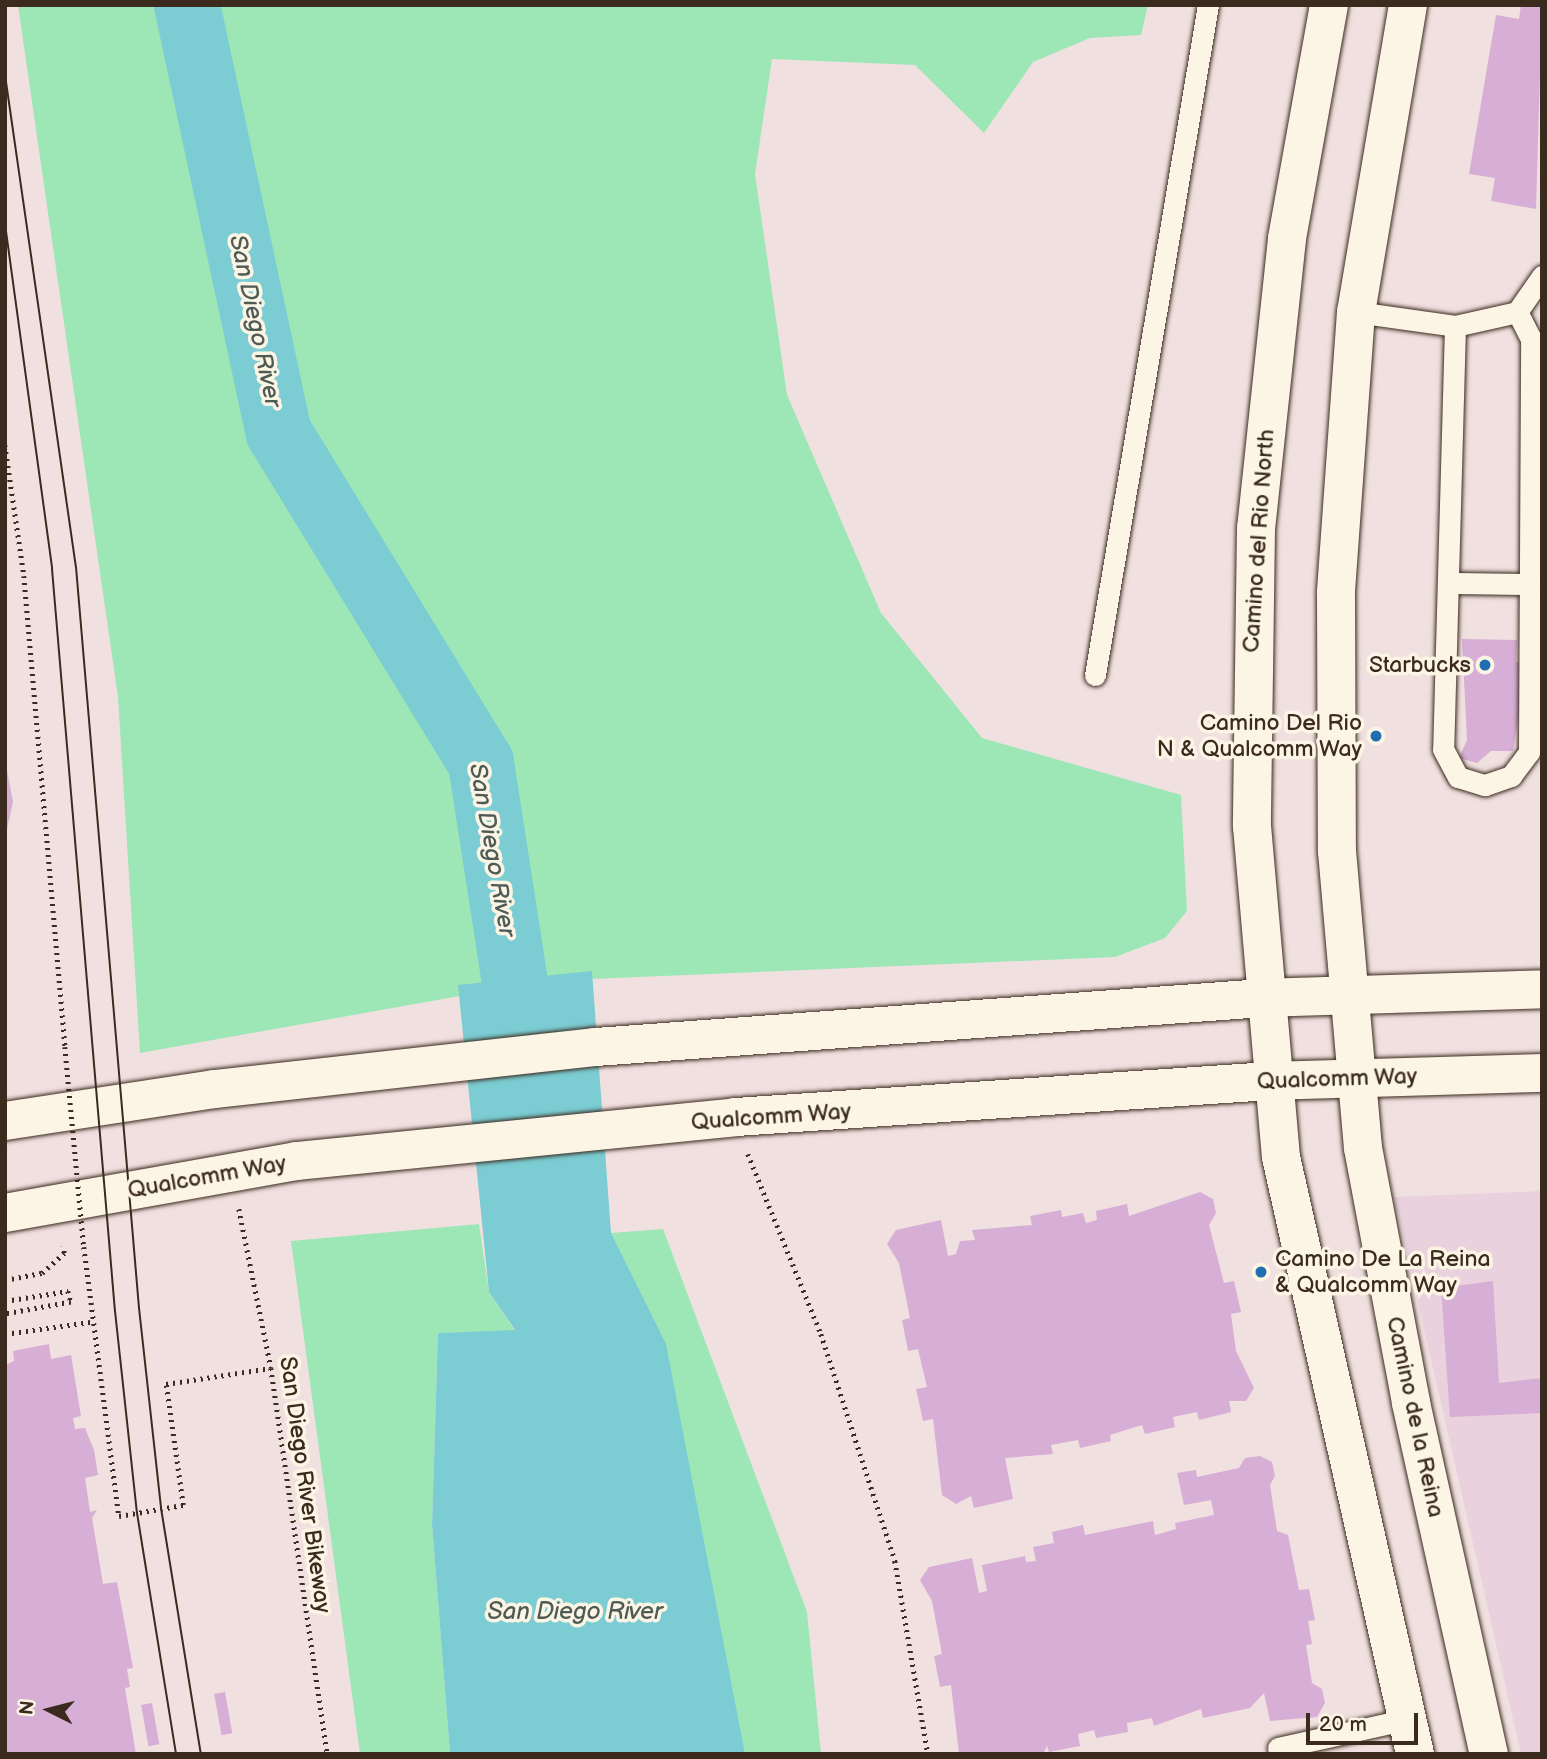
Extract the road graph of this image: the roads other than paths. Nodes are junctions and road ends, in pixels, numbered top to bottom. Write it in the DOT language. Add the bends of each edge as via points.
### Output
graph roads {
  1 [pos="1208,5"];
  2 [pos="1329,5"];
  3 [pos="1408,5"];
  4 [pos="1542,276"];
  5 [pos="1356,312"];
  6 [pos="1517,312"];
  7 [pos="1455,326"];
  8 [pos="1448,583"];
  9 [pos="1531,584"];
  10 [pos="1095,675"];
  11 [pos="1542,989"];
  12 [pos="1346,993"];
  13 [pos="1263,998"];
  14 [pos="1542,1073"];
  15 [pos="1355,1077"];
  16 [pos="1270,1081"];
  17 [pos="5,1121"];
  18 [pos="5,1213"];
  19 [pos="1412,1736"];
  20 [pos="1278,1748"];
  21 [pos="1489,1754"];
  1 -- 10 [label="lane"];
  2 -- 13 [label="main road, Camino del Rio North" via="1287,239 1256,528 1251,761"];
  3 -- 5 [label="main road"];
  4 -- 6 [label="lane"];
  5 -- 7 [label="lane"];
  5 -- 12 [label="main road" via="1335,646"];
  6 -- 7 [label="lane"];
  6 -- 9 [label="lane" via="1531,339"];
  7 -- 8 [label="lane"];
  8 -- 9 [label="lane"];
  8 -- 9 [label="lane" via="1443,749 1458,777 1485,785 1511,776 1530,752"];
  11 -- 12 [label="main road"];
  12 -- 13 [label="main road"];
  12 -- 15 [label="main road"];
  13 -- 16 [label="main road, Camino del Rio North"];
  13 -- 17 [label="main road" via="596,1047 215,1089"];
  14 -- 15 [label="main road, Qualcomm Way"];
  15 -- 16 [label="main road, Qualcomm Way"];
  15 -- 21 [label="main road, Camino de la Reina" via="1401,1353"];
  16 -- 18 [label="main road, Qualcomm Way" via="603,1129 297,1161"];
  16 -- 19 [label="main road" via="1281,1157"];
  19 -- 20 [label="lane"];
}
